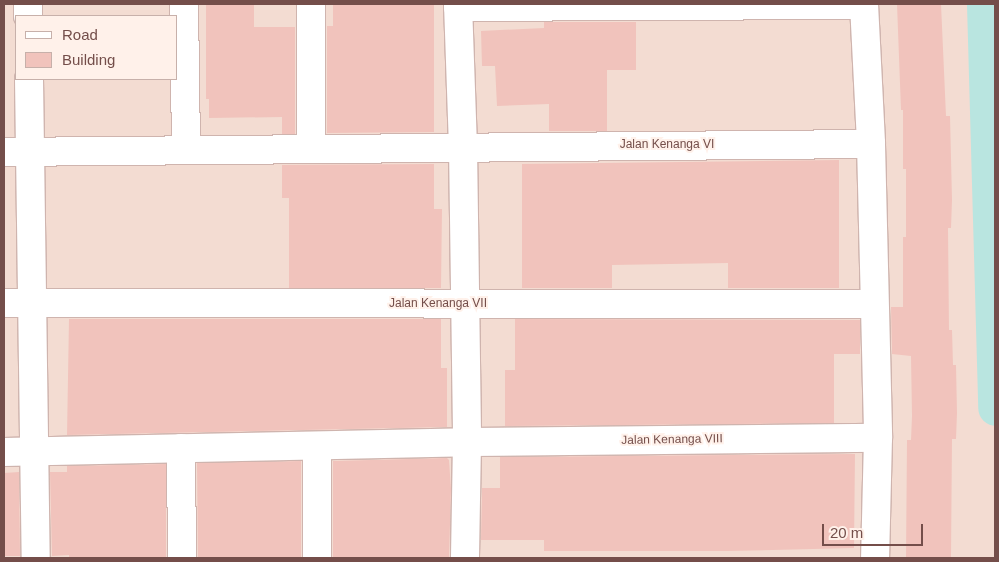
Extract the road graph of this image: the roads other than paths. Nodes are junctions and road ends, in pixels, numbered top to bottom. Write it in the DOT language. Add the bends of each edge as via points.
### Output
graph roads {
  1 [pos="184,4"];
  2 [pos="311,4"];
  3 [pos="864,4"];
  4 [pos="458,5"];
  5 [pos="29,80"];
  6 [pos="871,144"];
  7 [pos="463,146"];
  8 [pos="311,149"];
  9 [pos="186,150"];
  10 [pos="17,152"];
  11 [pos="4,304"];
  12 [pos="33,304"];
  13 [pos="464,304"];
  14 [pos="873,304"];
  15 [pos="878,438"];
  16 [pos="467,442"];
  17 [pos="317,446"];
  18 [pos="180,448"];
  19 [pos="4,452"];
  20 [pos="36,452"];
  21 [pos="36,558"];
  22 [pos="182,558"];
  23 [pos="317,558"];
  24 [pos="465,558"];
  25 [pos="875,558"];
  1 -- 9 [label="street"];
  2 -- 8 [label="street"];
  3 -- 4 [label="street"];
  3 -- 6 [label="street"];
  4 -- 7 [label="street"];
  5 -- 10 [label="street"];
  6 -- 7 [label="street, Jalan Kenanga VI"];
  6 -- 14 [label="street"];
  7 -- 8 [label="street, Jalan Kenanga VI"];
  7 -- 13 [label="street"];
  8 -- 9 [label="street, Jalan Kenanga VI"];
  9 -- 10 [label="street, Jalan Kenanga VI"];
  10 -- 12 [label="street"];
  11 -- 12 [label="street, Jalan Kenanga VII"];
  12 -- 13 [label="street, Jalan Kenanga VII"];
  12 -- 20 [label="street"];
  13 -- 14 [label="street, Jalan Kenanga VII"];
  13 -- 16 [label="street"];
  14 -- 15 [label="street"];
  15 -- 16 [label="street, Jalan Kenanga VIII"];
  15 -- 25 [label="street"];
  16 -- 17 [label="street, Jalan Kenanga VIII"];
  16 -- 24 [label="street"];
  17 -- 18 [label="street, Jalan Kenanga VIII"];
  17 -- 23 [label="street"];
  18 -- 20 [label="street, Jalan Kenanga VIII"];
  18 -- 22 [label="street"];
  19 -- 20 [label="street, Jalan Kenanga VIII"];
  20 -- 21 [label="street"];
}
